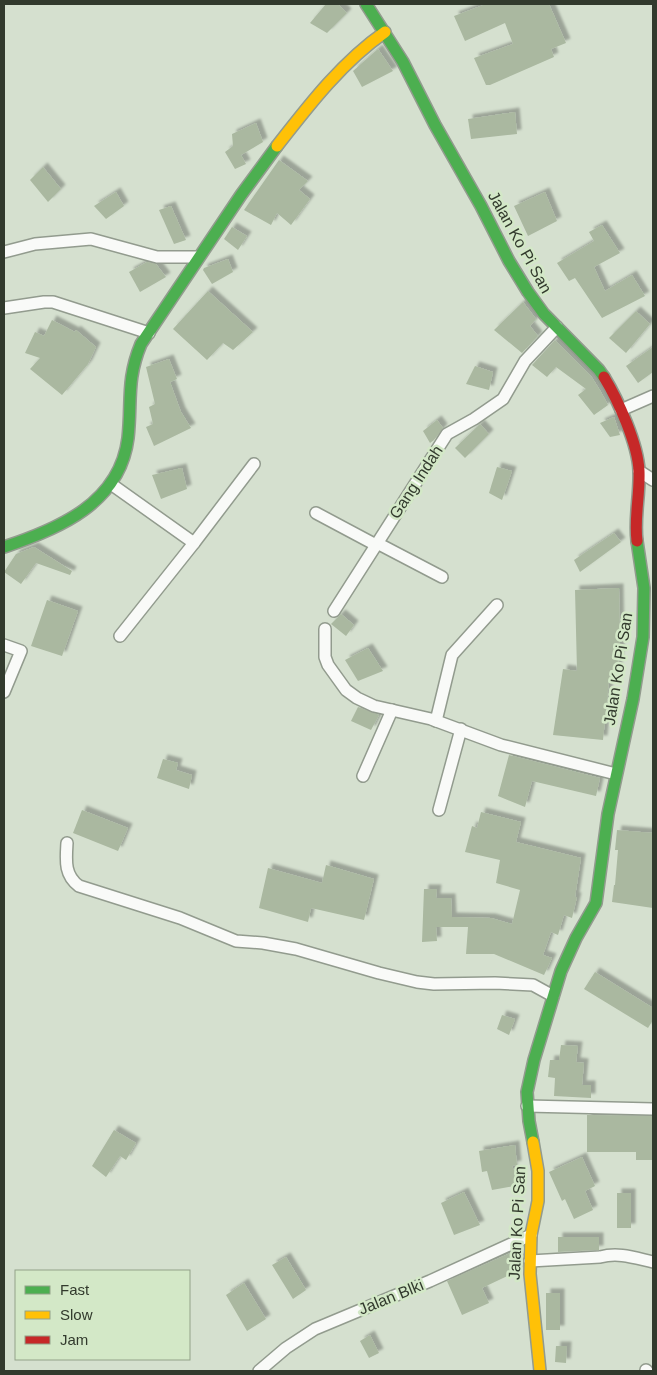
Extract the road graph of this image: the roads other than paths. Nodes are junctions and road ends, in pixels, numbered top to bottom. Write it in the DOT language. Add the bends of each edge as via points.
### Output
graph roads {
  1 [pos="366,4"];
  2 [pos="385,32"];
  3 [pos="4,252"];
  4 [pos="198,257"];
  5 [pos="4,308"];
  6 [pos="557,327"];
  7 [pos="149,333"];
  8 [pos="653,396"];
  9 [pos="621,410"];
  10 [pos="254,464"];
  11 [pos="640,471"];
  12 [pos="653,480"];
  13 [pos="111,484"];
  14 [pos="316,513"];
  15 [pos="194,543"];
  16 [pos="376,544"];
  17 [pos="4,546"];
  18 [pos="442,577"];
  19 [pos="497,605"];
  20 [pos="334,611"];
  21 [pos="325,629"];
  22 [pos="120,636"];
  23 [pos="4,645"];
  24 [pos="4,691"];
  25 [pos="392,710"];
  26 [pos="436,721"];
  27 [pos="461,729"];
  28 [pos="616,774"];
  29 [pos="363,776"];
  30 [pos="439,810"];
  31 [pos="67,843"];
  32 [pos="553,996"];
  33 [pos="527,1106"];
  34 [pos="653,1109"];
  35 [pos="531,1235"];
  36 [pos="530,1261"];
  37 [pos="653,1262"];
  38 [pos="259,1371"];
  39 [pos="540,1371"];
  1 -- 2 [label="street, Jalan Ko Pi San"];
  2 -- 4 [label="street" via="346,64 295,123 267,157"];
  2 -- 6 [label="street, Jalan Ko Pi San" via="508,261 535,303"];
  3 -- 4 [label="street" via="35,244 91,239 157,257"];
  4 -- 7 [label="street"];
  5 -- 7 [label="street" via="53,302"];
  6 -- 9 [label="street, Jalan Ko Pi San" via="599,370"];
  6 -- 16 [label="street, Gang Indah" via="525,361 503,399 447,434"];
  7 -- 13 [label="street" via="134,360 126,454"];
  8 -- 9 [label="street"];
  9 -- 11 [label="street, Jalan Ko Pi San"];
  10 -- 15 [label="street"];
  11 -- 12 [label="street"];
  11 -- 28 [label="street, Jalan Ko Pi San" via="635,526 644,588 642,636 633,699"];
  13 -- 15 [label="street"];
  13 -- 17 [label="street" via="93,504 71,520"];
  14 -- 16 [label="street"];
  15 -- 22 [label="street"];
  16 -- 18 [label="street"];
  16 -- 20 [label="street, Gang Indah"];
  19 -- 26 [label="street" via="452,655"];
  21 -- 25 [label="street" via="328,664 346,690 362,701"];
  23 -- 24 [label="street" via="21,651"];
  25 -- 26 [label="street"];
  25 -- 29 [label="street"];
  26 -- 27 [label="street"];
  27 -- 28 [label="street" via="501,745"];
  27 -- 30 [label="street"];
  28 -- 32 [label="street, Jalan Ko Pi San" via="596,903 576,938"];
  31 -- 32 [label="street" via="67,868 79,886 180,918 236,941 296,949 416,982 533,985"];
  32 -- 33 [label="street, Jalan Ko Pi San" via="530,1077"];
  33 -- 34 [label="street"];
  33 -- 35 [label="street, Jalan Ko Pi San" via="538,1171 537,1210"];
  35 -- 36 [label="street, Jalan Ko Pi San"];
  35 -- 38 [label="street, Jalan Blki" via="315,1329"];
  36 -- 37 [label="street" via="623,1254"];
  36 -- 39 [label="street, Jalan Ko Pi San"];
}
